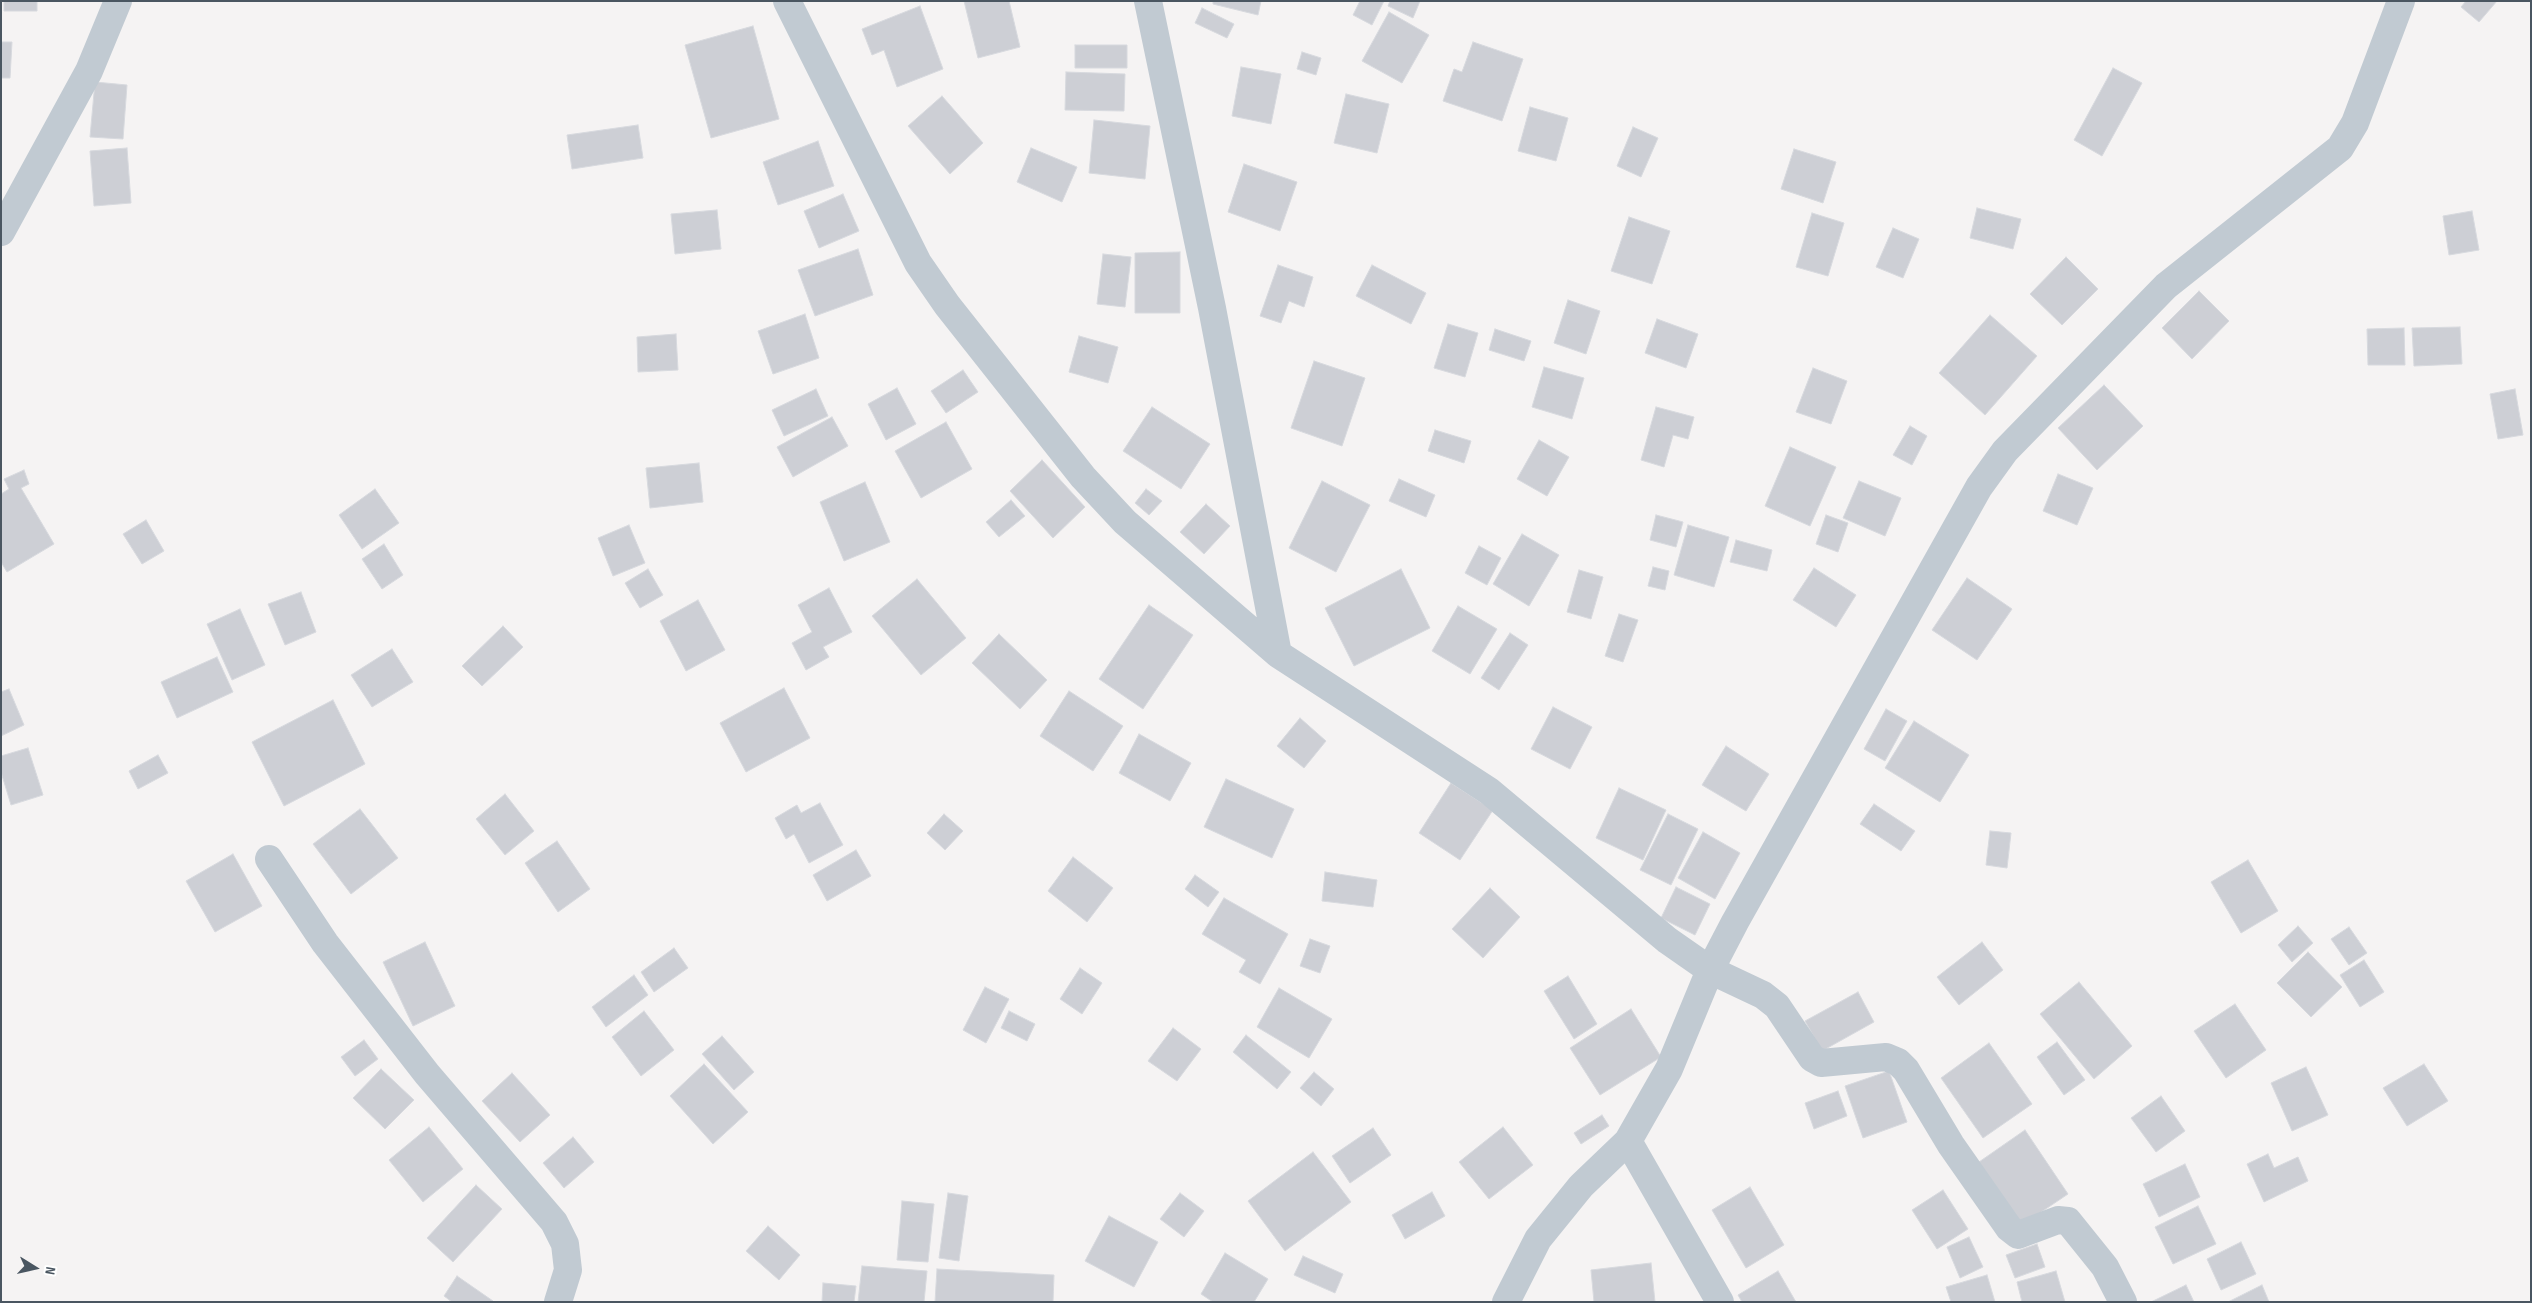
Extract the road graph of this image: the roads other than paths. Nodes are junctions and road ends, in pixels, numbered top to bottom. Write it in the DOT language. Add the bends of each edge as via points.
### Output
graph roads {
  1 [pos="118,1"];
  2 [pos="787,1"];
  3 [pos="1148,1"];
  4 [pos="2401,1"];
  5 [pos="1,232"];
  6 [pos="1278,654"];
  7 [pos="268,859"];
  8 [pos="1710,970"];
  9 [pos="1628,1141"];
  10 [pos="558,1302"];
  11 [pos="1506,1302"];
  12 [pos="1720,1302"];
  13 [pos="2123,1302"];
  1 -- 5 [label="street" via="89,72"];
  2 -- 6 [label="street" via="893,217 918,263 947,305 1083,477 1125,522"];
  3 -- 6 [label="street" via="1212,308"];
  4 -- 8 [label="street" via="2355,123 2340,148 2166,286 2005,450 1979,487 1770,856"];
  6 -- 8 [label="street" via="1489,791 1667,940"];
  7 -- 10 [label="street" via="325,943 421,1066 554,1222 565,1244 568,1270"];
  8 -- 9 [label="street" via="1669,1069"];
  8 -- 13 [label="street" via="1763,995 1777,1006 1812,1058 1822,1063 1886,1058 1898,1062 1906,1070 1950,1145 2009,1228 2018,1235 2058,1220 2068,1221 2105,1267"];
  9 -- 11 [label="street" via="1581,1186 1538,1239"];
  9 -- 12 [label="street"];
}
